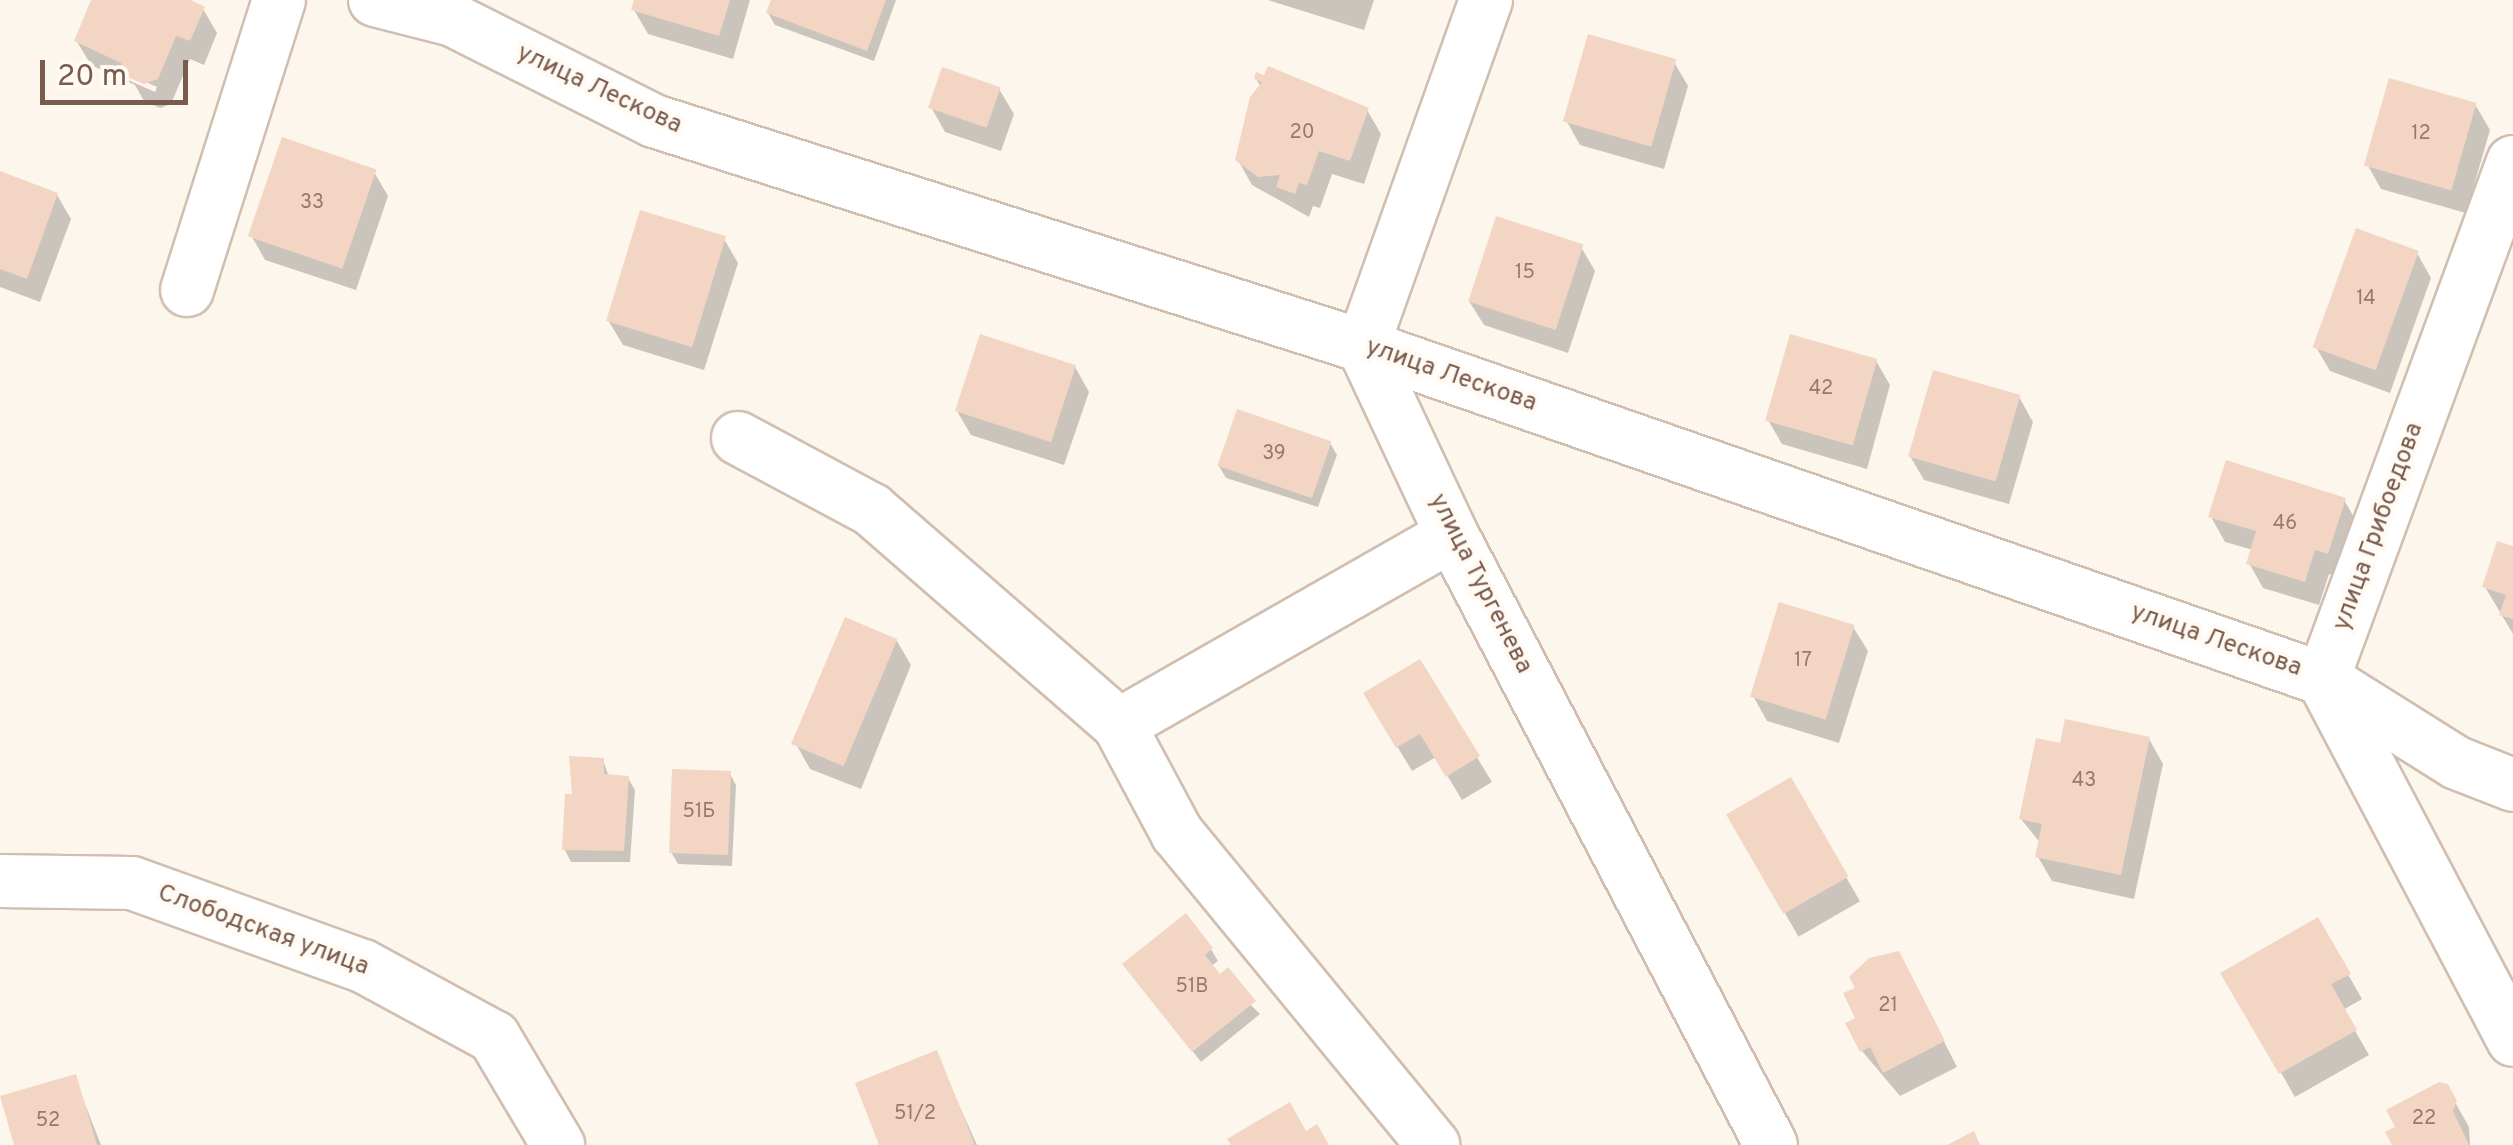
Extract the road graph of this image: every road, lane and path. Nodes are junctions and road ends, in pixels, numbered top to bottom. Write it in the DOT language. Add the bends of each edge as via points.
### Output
graph roads {
  1 [pos="279,0"];
  2 [pos="376,0"];
  3 [pos="1486,0"];
  4 [pos="2513,162"];
  5 [pos="187,290"];
  6 [pos="1363,346"];
  7 [pos="738,438"];
  8 [pos="1452,535"];
  9 [pos="2323,678"];
  10 [pos="1119,725"];
  11 [pos="2513,784"];
  12 [pos="0,882"];
  13 [pos="2513,1040"];
  14 [pos="558,1145"];
  15 [pos="1433,1145"];
  16 [pos="1771,1145"];
  1 -- 5 [label="street"];
  2 -- 6 [label="street, улица Лескова" via="452,20 654,121"];
  3 -- 6 [label="street"];
  4 -- 9 [label="street, улица Грибоедова"];
  6 -- 8 [label="street, улица Тургенева"];
  6 -- 9 [label="street, улица Лескова"];
  7 -- 10 [label="street" via="872,510"];
  8 -- 10 [label="street"];
  8 -- 16 [label="street, улица Тургенева"];
  9 -- 11 [label="street, улица Лескова" via="2456,763"];
  9 -- 13 [label="street"];
  10 -- 15 [label="street" via="1178,833"];
  12 -- 14 [label="street, Слободская улица" via="132,883 363,966 494,1037"];
}
